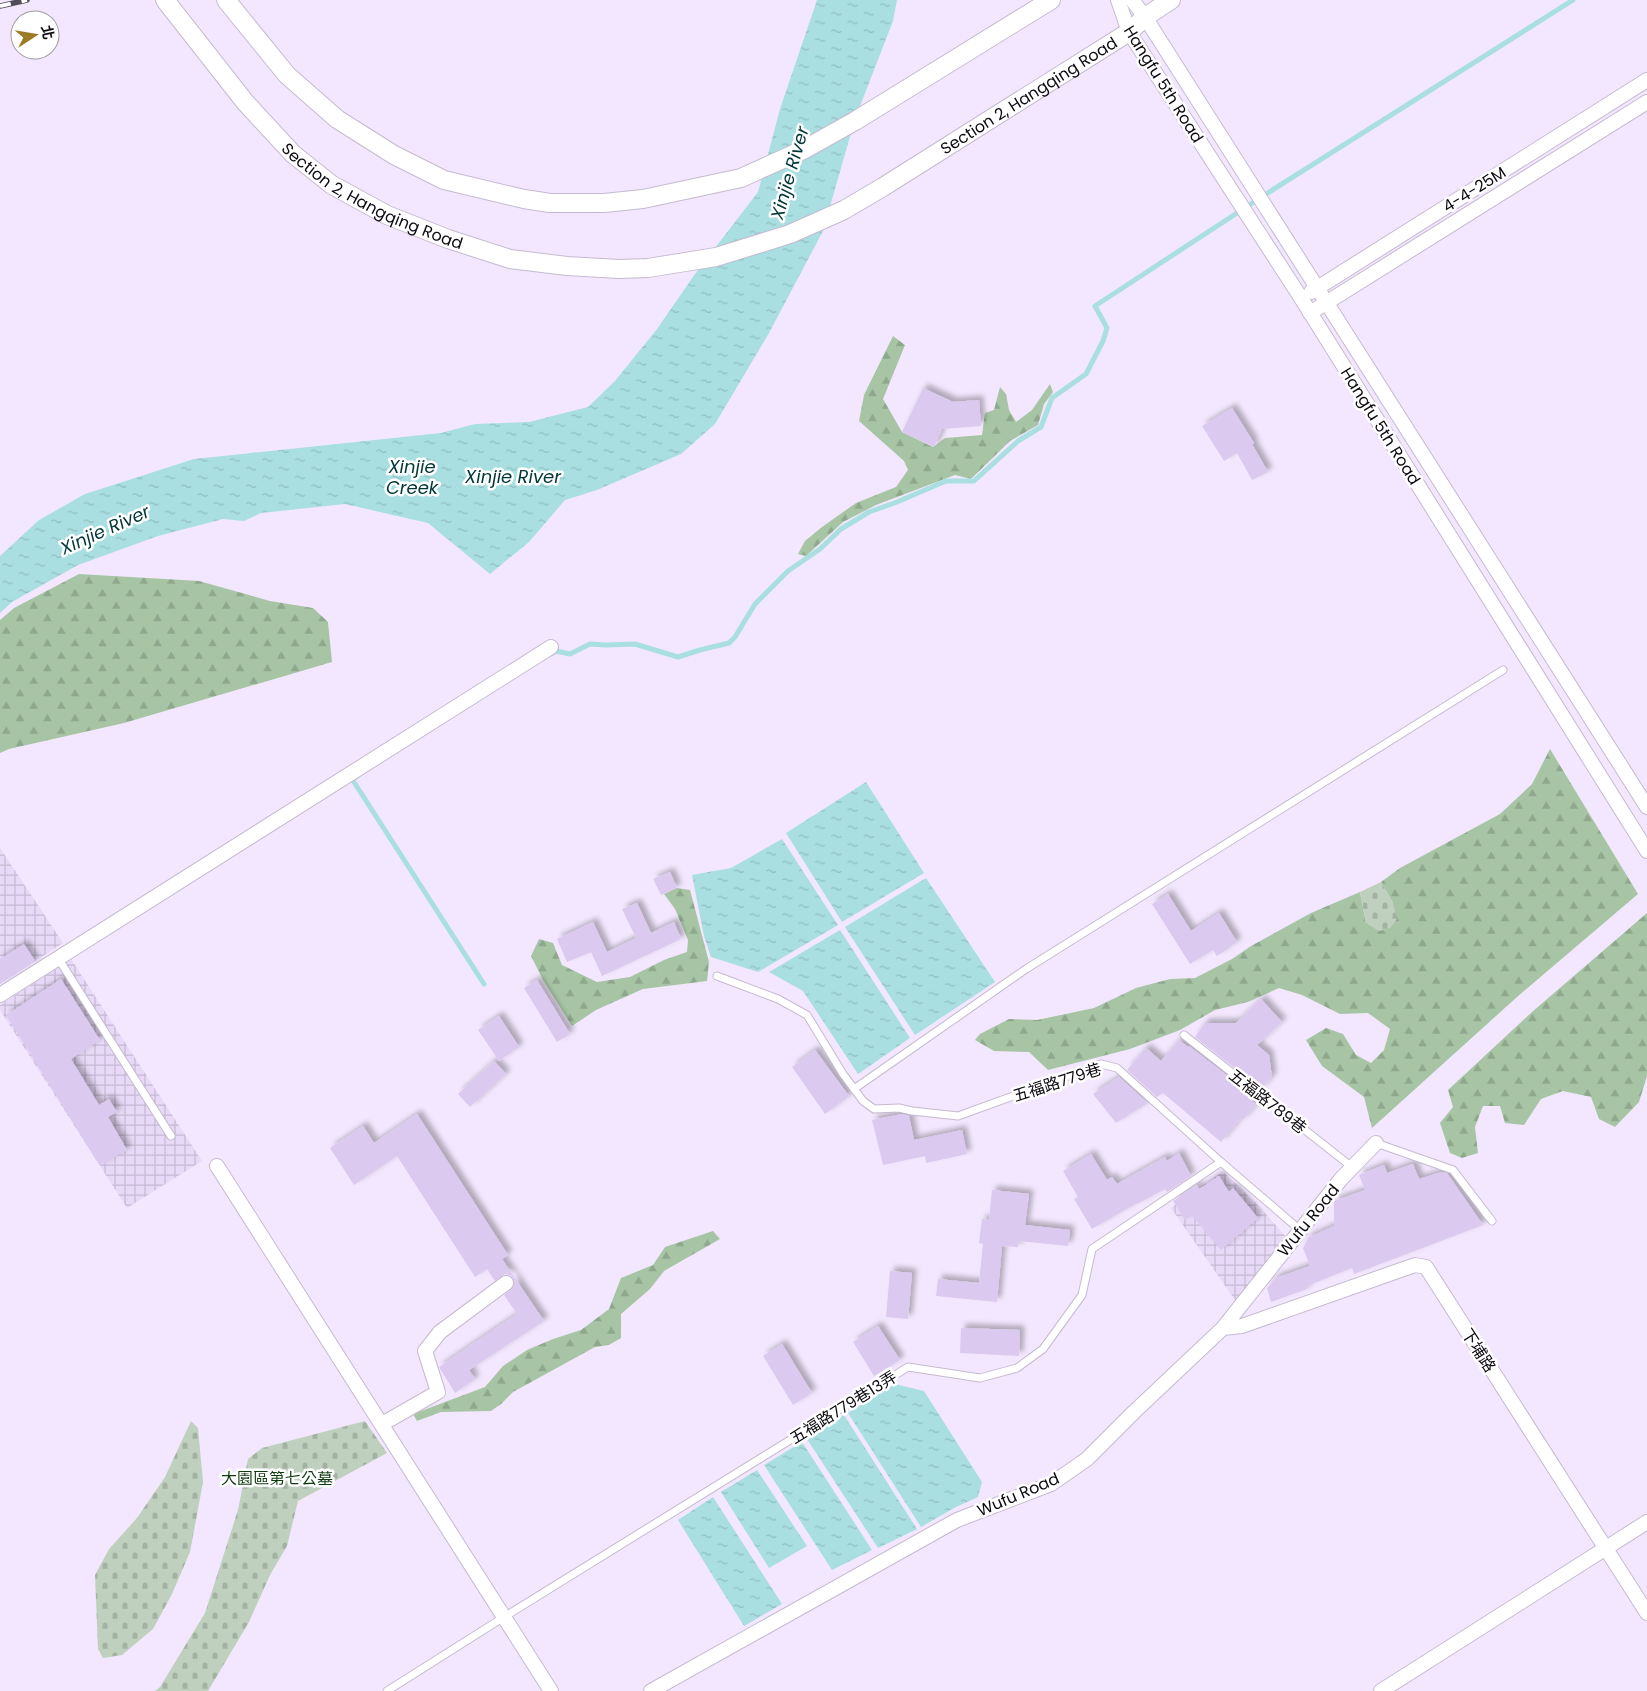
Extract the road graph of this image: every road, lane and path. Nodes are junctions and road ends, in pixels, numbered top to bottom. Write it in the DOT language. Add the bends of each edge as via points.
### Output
graph roads {
  1 [pos="165,0"];
  2 [pos="226,0"];
  3 [pos="1051,0"];
  4 [pos="1118,0"];
  5 [pos="1132,0"];
  6 [pos="1171,0"];
  7 [pos="1145,16"];
  8 [pos="1129,32"];
  9 [pos="1647,80"];
  10 [pos="1647,102"];
  11 [pos="1318,287"];
  12 [pos="1301,298"];
  13 [pos="1327,302"];
  14 [pos="1310,313"];
  15 [pos="551,647"];
  16 [pos="1504,670"];
  17 [pos="1647,807"];
  18 [pos="1647,851"];
  19 [pos="58,958"];
  20 [pos="718,976"];
  21 [pos="0,995"];
  22 [pos="1184,1035"];
  23 [pos="854,1089"];
  24 [pos="171,1136"];
  25 [pos="1376,1144"];
  26 [pos="1222,1162"];
  27 [pos="217,1166"];
  28 [pos="1352,1167"];
  29 [pos="1492,1221"];
  30 [pos="1300,1230"];
  31 [pos="506,1283"];
  32 [pos="1223,1328"];
  33 [pos="382,1424"];
  34 [pos="1647,1522"];
  35 [pos="1606,1548"];
  36 [pos="1647,1613"];
  37 [pos="504,1617"];
  38 [pos="387,1691"];
  39 [pos="552,1691"];
  40 [pos="651,1691"];
  41 [pos="1381,1691"];
  1 -- 8 [label="street, Section 2, Hangqing Road" via="245,102 293,154 332,185 387,215 510,259 619,269 648,268 716,257 790,234 844,210"];
  2 -- 3 [label="street" via="287,74 337,119 394,155 444,180 524,199 604,202 642,199 741,178 805,149 855,121"];
  4 -- 8 [label="street, Hangfu 5th Road"];
  5 -- 7 [label="street, Hangfu 5th Road"];
  6 -- 7 [label="street, Section 2, Hangqing Road"];
  7 -- 8 [label="street, Section 2, Hangqing Road"];
  7 -- 11 [label="street, Hangfu 5th Road"];
  8 -- 12 [label="street, Hangfu 5th Road"];
  9 -- 11 [label="street, 4-4-25M"];
  10 -- 13 [label="street, 4-4-25M"];
  11 -- 12 [label="street, 4-4-25M"];
  11 -- 13 [label="street, Hangfu 5th Road"];
  12 -- 14 [label="street, Hangfu 5th Road"];
  13 -- 14 [label="street, 4-4-25M"];
  13 -- 17 [label="street, Hangfu 5th Road"];
  14 -- 18 [label="street, Hangfu 5th Road"];
  15 -- 19 [label="street"];
  16 -- 23 [label="lane" via="1026,969"];
  19 -- 21 [label="street"];
  19 -- 24 [label="lane"];
  20 -- 23 [label="lane, 五福路779巷" via="778,999 807,1015"];
  22 -- 28 [label="lane, 五福路789巷"];
  23 -- 26 [label="lane, 五福路779巷" via="862,1101 874,1109 899,1108 958,1116 1101,1064 1117,1068"];
  25 -- 28 [label="street, Wufu Road"];
  25 -- 29 [label="lane" via="1453,1170"];
  26 -- 30 [label="lane, 五福路779巷"];
  26 -- 37 [label="lane, 五福路779巷13弄" via="1092,1249 1082,1295 1043,1349 1017,1368 980,1378 908,1367"];
  27 -- 33 [label="street"];
  28 -- 30 [label="street, Wufu Road"];
  30 -- 32 [label="street, Wufu Road"];
  31 -- 33 [label="street" via="440,1332 425,1351 438,1392"];
  32 -- 35 [label="street, 下埔路" via="1242,1326 1415,1265 1426,1267"];
  32 -- 40 [label="street, Wufu Road" via="1087,1459 1051,1484 957,1520"];
  33 -- 37 [label="street"];
  34 -- 35 [label="street"];
  35 -- 36 [label="street, 下埔路"];
  35 -- 41 [label="street"];
  37 -- 38 [label="lane, 五福路779巷13弄"];
  37 -- 39 [label="street"];
}
